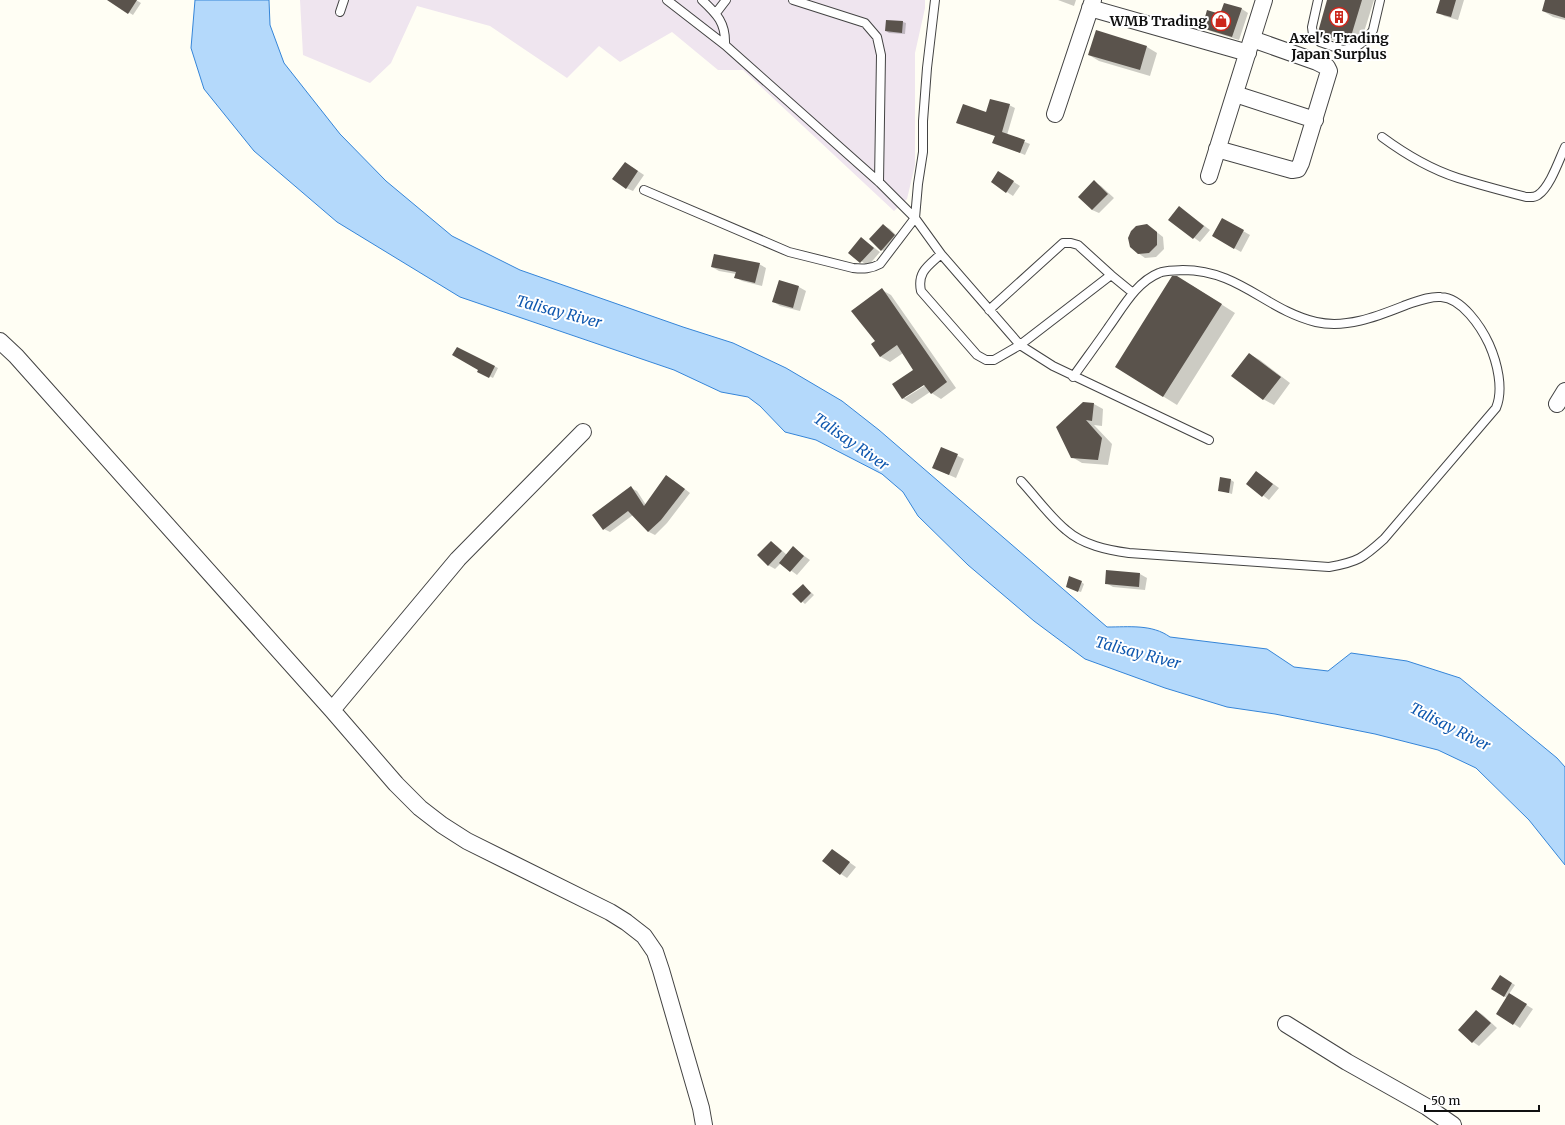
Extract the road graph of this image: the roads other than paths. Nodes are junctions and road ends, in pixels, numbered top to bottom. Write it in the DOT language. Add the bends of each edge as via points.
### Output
graph roads {
  1 [pos="344,0"];
  2 [pos="667,0"];
  3 [pos="702,0"];
  4 [pos="726,0"];
  5 [pos="793,0"];
  6 [pos="935,0"];
  7 [pos="1264,0"];
  8 [pos="1318,0"];
  9 [pos="1380,0"];
  10 [pos="1091,4"];
  11 [pos="340,12"];
  12 [pos="716,13"];
  13 [pos="725,44"];
  14 [pos="1250,46"];
  15 [pos="1235,94"];
  16 [pos="1055,114"];
  17 [pos="1315,120"];
  18 [pos="1382,137"];
  19 [pos="1565,147"];
  20 [pos="1217,149"];
  21 [pos="1209,176"];
  22 [pos="879,182"];
  23 [pos="644,190"];
  24 [pos="915,218"];
  25 [pos="940,254"];
  26 [pos="1111,275"];
  27 [pos="1133,293"];
  28 [pos="989,310"];
  29 [pos="0,341"];
  30 [pos="1020,344"];
  31 [pos="1073,376"];
  32 [pos="1565,390"];
  33 [pos="1557,404"];
  34 [pos="583,432"];
  35 [pos="1209,440"];
  36 [pos="1021,481"];
  37 [pos="332,710"];
  38 [pos="1286,1024"];
  39 [pos="704,1125"];
  40 [pos="1454,1125"];
  1 -- 11 [label="lane"];
  2 -- 13 [label="lane"];
  3 -- 12 [label="lane"];
  4 -- 12 [label="lane"];
  5 -- 22 [label="lane" via="865,23 877,37 881,55"];
  6 -- 24 [label="lane"];
  7 -- 14 [label="street"];
  8 -- 9 [label="lane" via="1312,27 1313,35 1320,42 1343,50 1356,47 1367,39 1373,30"];
  10 -- 14 [label="street"];
  10 -- 16 [label="street"];
  12 -- 13 [label="lane" via="725,34"];
  13 -- 22 [label="lane"];
  14 -- 15 [label="street"];
  14 -- 17 [label="street" via="1317,62 1327,67 1329,75"];
  15 -- 17 [label="street"];
  15 -- 20 [label="street"];
  17 -- 20 [label="street" via="1298,169"];
  18 -- 19 [label="lane" via="1401,152 1456,178 1526,197 1538,195 1544,189"];
  20 -- 21 [label="street"];
  22 -- 24 [label="lane"];
  23 -- 24 [label="lane" via="789,252 853,268 874,268 880,264"];
  24 -- 25 [label="lane"];
  25 -- 28 [label="lane"];
  25 -- 30 [label="lane" via="921,273 921,291 977,355 986,360 994,360"];
  26 -- 27 [label="lane"];
  26 -- 28 [label="lane" via="1078,245 1062,243"];
  26 -- 30 [label="lane"];
  27 -- 31 [label="lane"];
  27 -- 36 [label="lane" via="1148,279 1160,273 1197,270 1226,278 1302,319 1324,324 1374,318 1428,297 1442,297 1463,308 1483,331 1501,387 1500,399 1488,418 1384,539 1364,557 1349,564 1329,567 1129,554 1102,548 1066,530"];
  28 -- 30 [label="lane"];
  29 -- 37 [label="street"];
  30 -- 31 [label="lane"];
  31 -- 35 [label="lane"];
  32 -- 33 [label="street"];
  34 -- 37 [label="street" via="458,559"];
  37 -- 39 [label="street" via="396,784 442,825 467,841 610,912 644,936 655,952 661,970"];
  38 -- 40 [label="street"];
}
